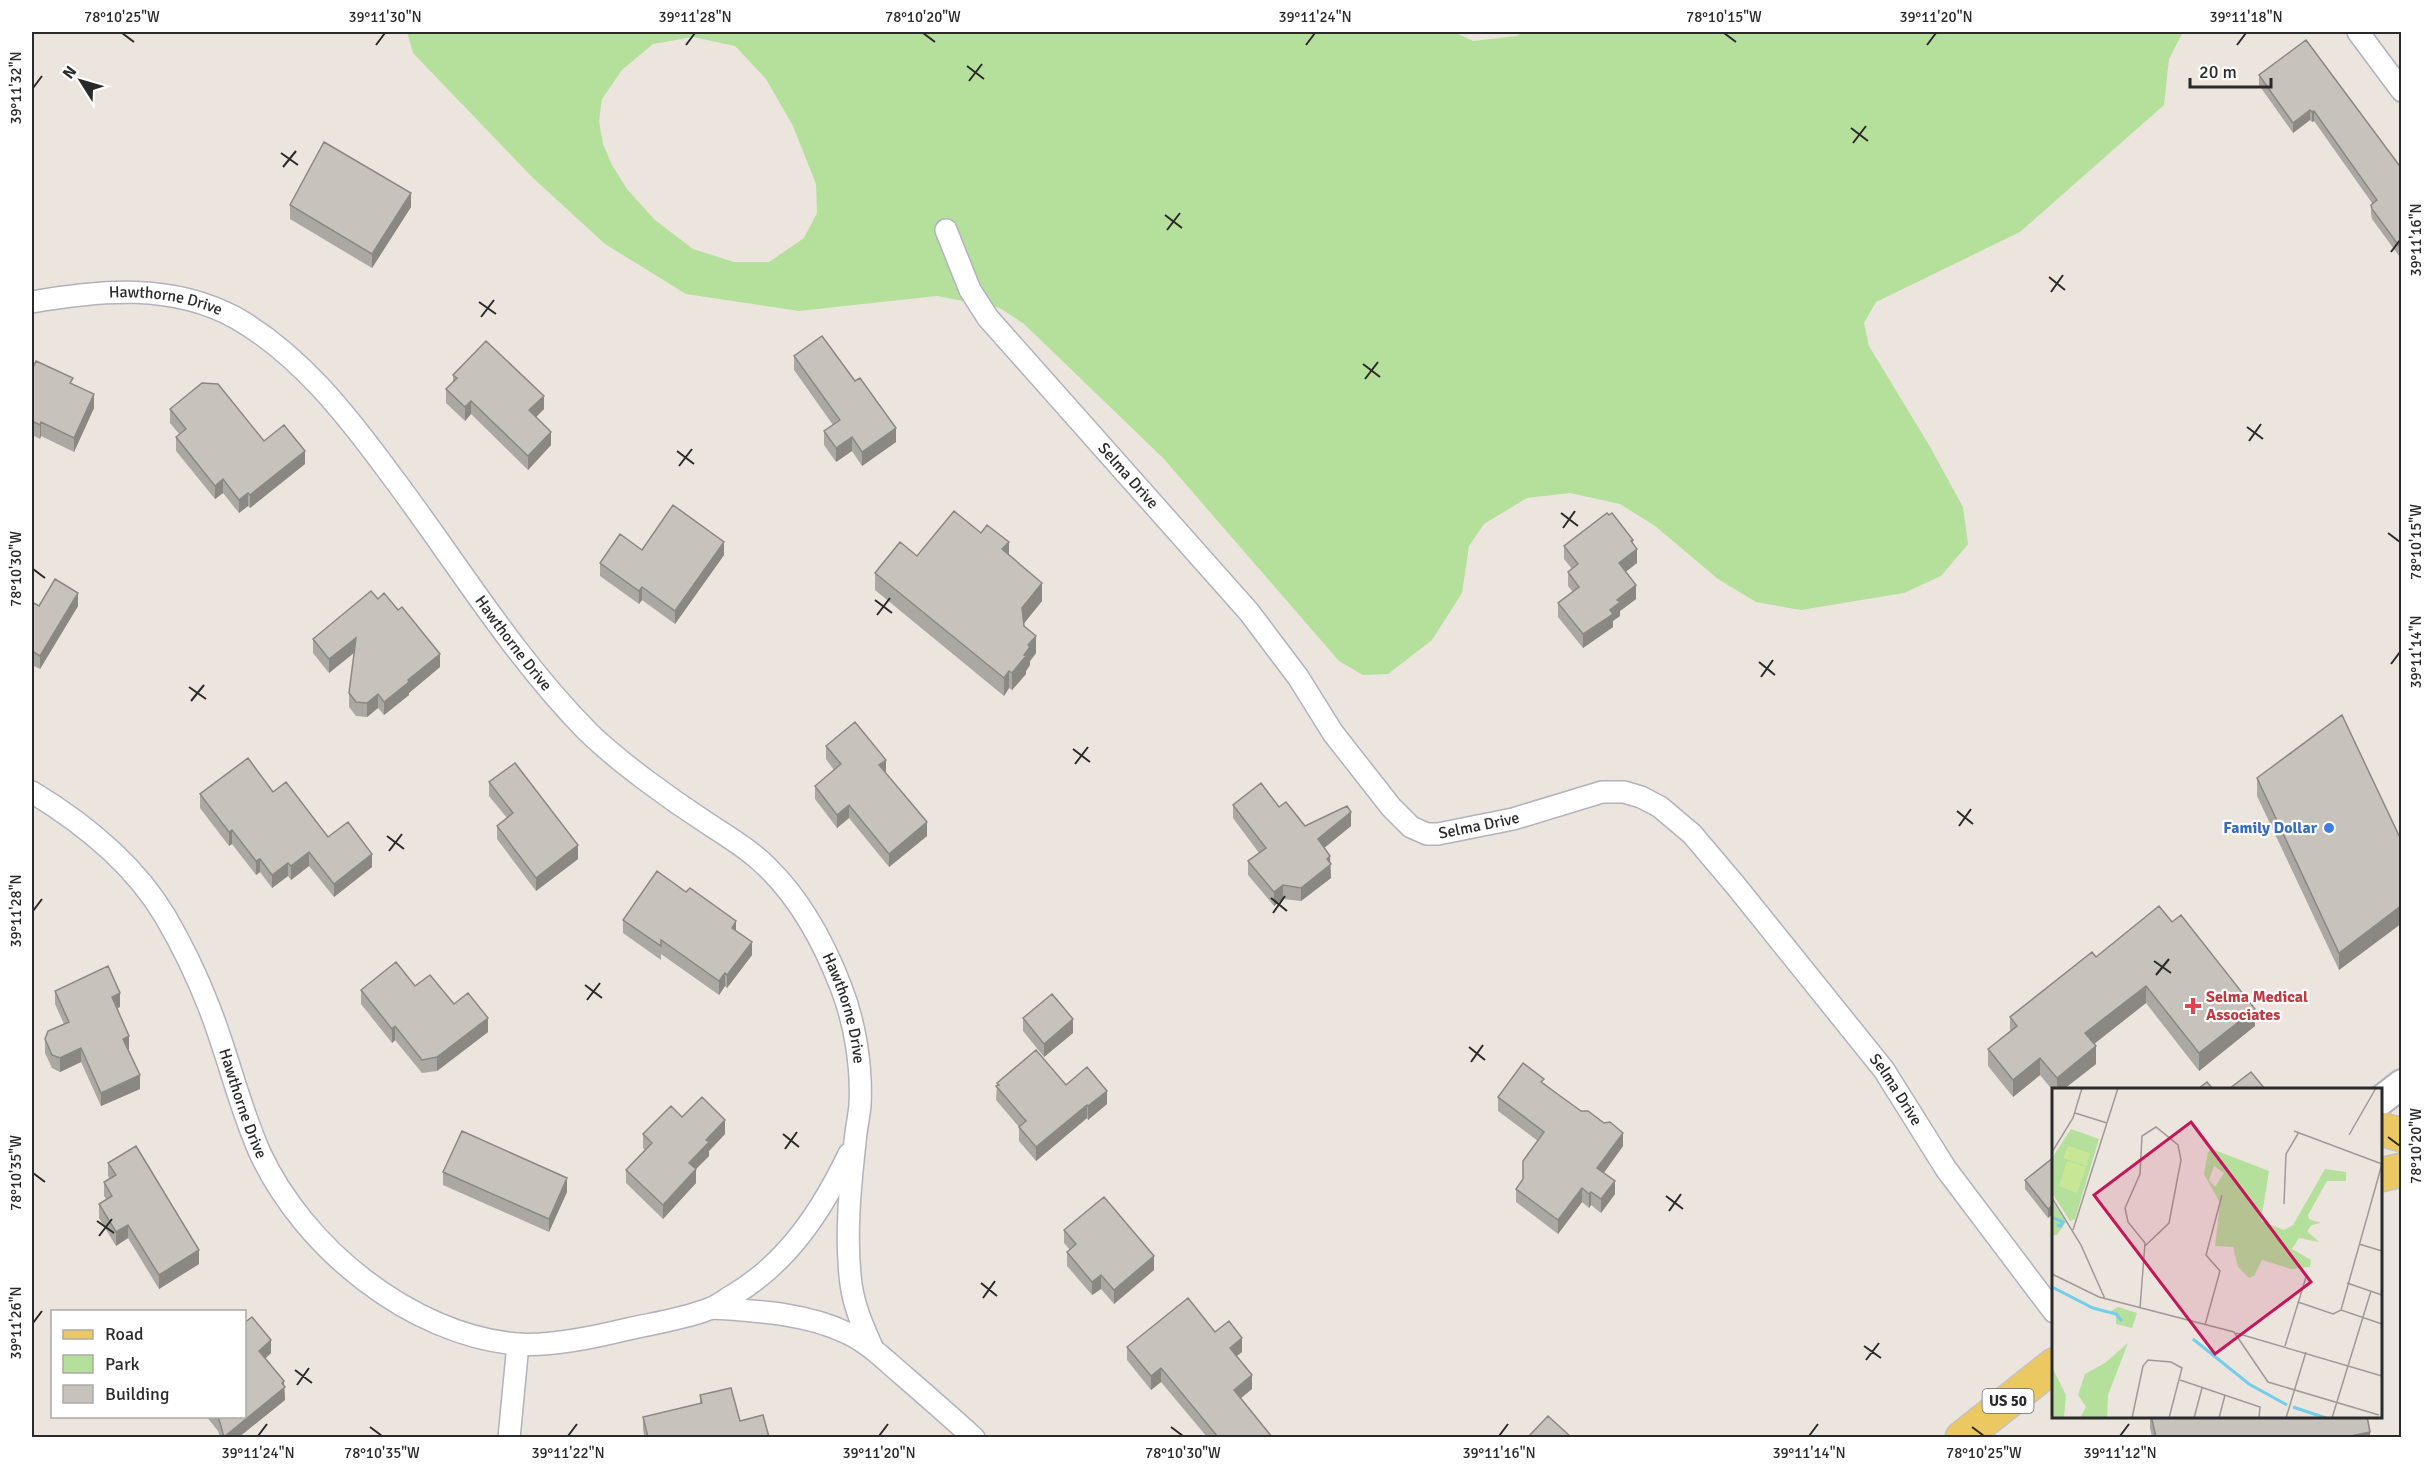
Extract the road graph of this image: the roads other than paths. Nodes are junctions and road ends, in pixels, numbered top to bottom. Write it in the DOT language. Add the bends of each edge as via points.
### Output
graph roads {
  1 [pos="2358,32"];
  2 [pos="2402,91"];
  3 [pos="946,230"];
  4 [pos="32,302"];
  5 [pos="32,792"];
  6 [pos="2402,1084"];
  7 [pos="2382,1099"];
  8 [pos="2382,1130"];
  9 [pos="2402,1135"];
  10 [pos="855,1143"];
  11 [pos="2402,1170"];
  12 [pos="2382,1175"];
  13 [pos="712,1308"];
  14 [pos="2052,1309"];
  15 [pos="518,1344"];
  16 [pos="872,1347"];
  17 [pos="2052,1367"];
  18 [pos="509,1437"];
  19 [pos="974,1437"];
  20 [pos="1962,1437"];
  1 -- 2 [label="street"];
  3 -- 14 [label="street, Selma Drive" via="970,290 988,318 1249,612 1340,742 1411,827 1438,834 1513,819 1602,792 1624,792 1660,807 1692,834 1884,1070 1946,1169"];
  4 -- 10 [label="street, Hawthorne Drive" via="81,294 166,293 235,318 298,365 357,429 548,689 591,735 767,866 797,902 823,944 852,1021 860,1104"];
  5 -- 15 [label="street, Hawthorne Drive" via="96,837 136,877 164,914 210,1008 260,1152 296,1213 352,1269 425,1318 450,1329"];
  6 -- 7 [label="street"];
  8 -- 9 [label="main road"];
  10 -- 13 [label="street, Hawthorne Drive" via="809,1226 758,1280"];
  10 -- 16 [label="street, Hawthorne Drive" via="848,1221 851,1286"];
  11 -- 12 [label="main road"];
  13 -- 15 [label="street, Hawthorne Drive" via="613,1333"];
  13 -- 16 [label="street, Hawthorne Drive" via="751,1310 817,1322"];
  15 -- 18 [label="street"];
  16 -- 19 [label="street, Hawthorne Drive"];
  17 -- 20 [label="main road, US 50"];
}
